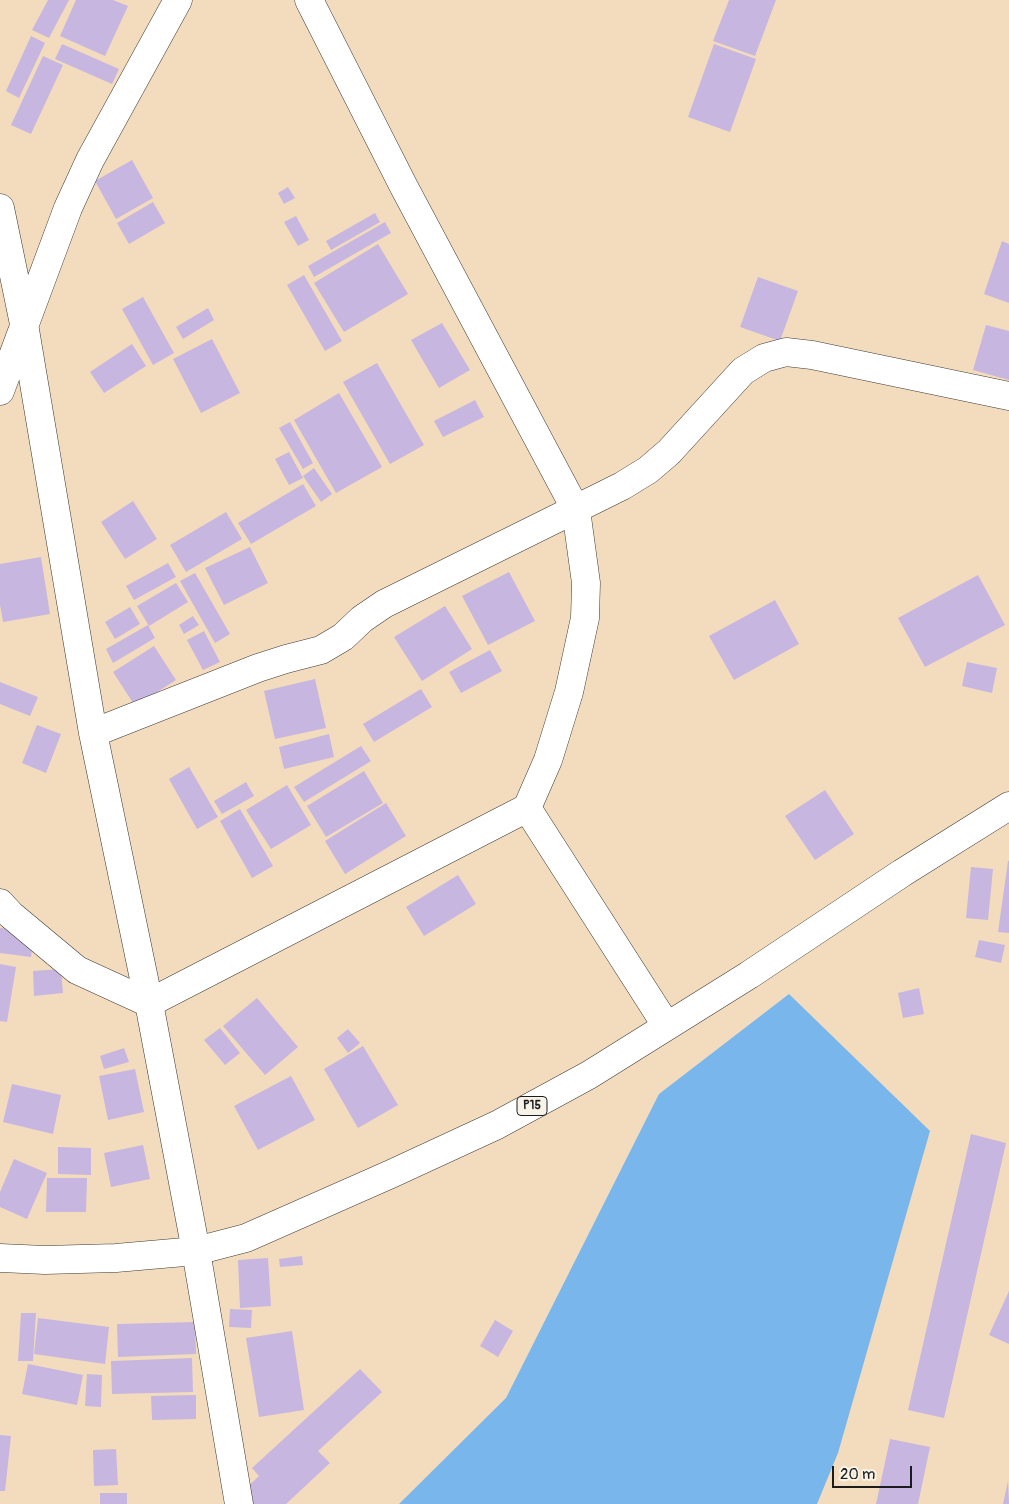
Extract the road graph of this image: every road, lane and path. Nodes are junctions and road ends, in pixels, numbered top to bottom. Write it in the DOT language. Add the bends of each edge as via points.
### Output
graph roads {
  1 [pos="178,0"];
  2 [pos="309,0"];
  3 [pos="0,208"];
  4 [pos="24,324"];
  5 [pos="0,391"];
  6 [pos="1009,396"];
  7 [pos="576,510"];
  8 [pos="93,733"];
  9 [pos="1009,806"];
  10 [pos="527,808"];
  11 [pos="0,904"];
  12 [pos="149,1003"];
  13 [pos="666,1025"];
  14 [pos="196,1251"];
  15 [pos="0,1258"];
  16 [pos="240,1504"];
  1 -- 4 [label="street" via="90,160"];
  2 -- 7 [label="street" via="404,187"];
  3 -- 4 [label="street"];
  4 -- 5 [label="street"];
  4 -- 8 [label="street"];
  6 -- 7 [label="street" via="786,352 764,358 743,370 669,452 648,470"];
  7 -- 8 [label="street" via="384,604 321,650 258,668"];
  7 -- 10 [label="street" via="586,583 585,618 569,692 548,760"];
  8 -- 12 [label="street"];
  9 -- 13 [label="street, P15" via="749,975"];
  10 -- 12 [label="street"];
  10 -- 13 [label="street"];
  11 -- 12 [label="street" via="77,970"];
  12 -- 14 [label="street"];
  13 -- 14 [label="street, P15" via="589,1075 497,1125 246,1238"];
  14 -- 15 [label="street, P15" via="116,1258"];
  14 -- 16 [label="street"];
}
